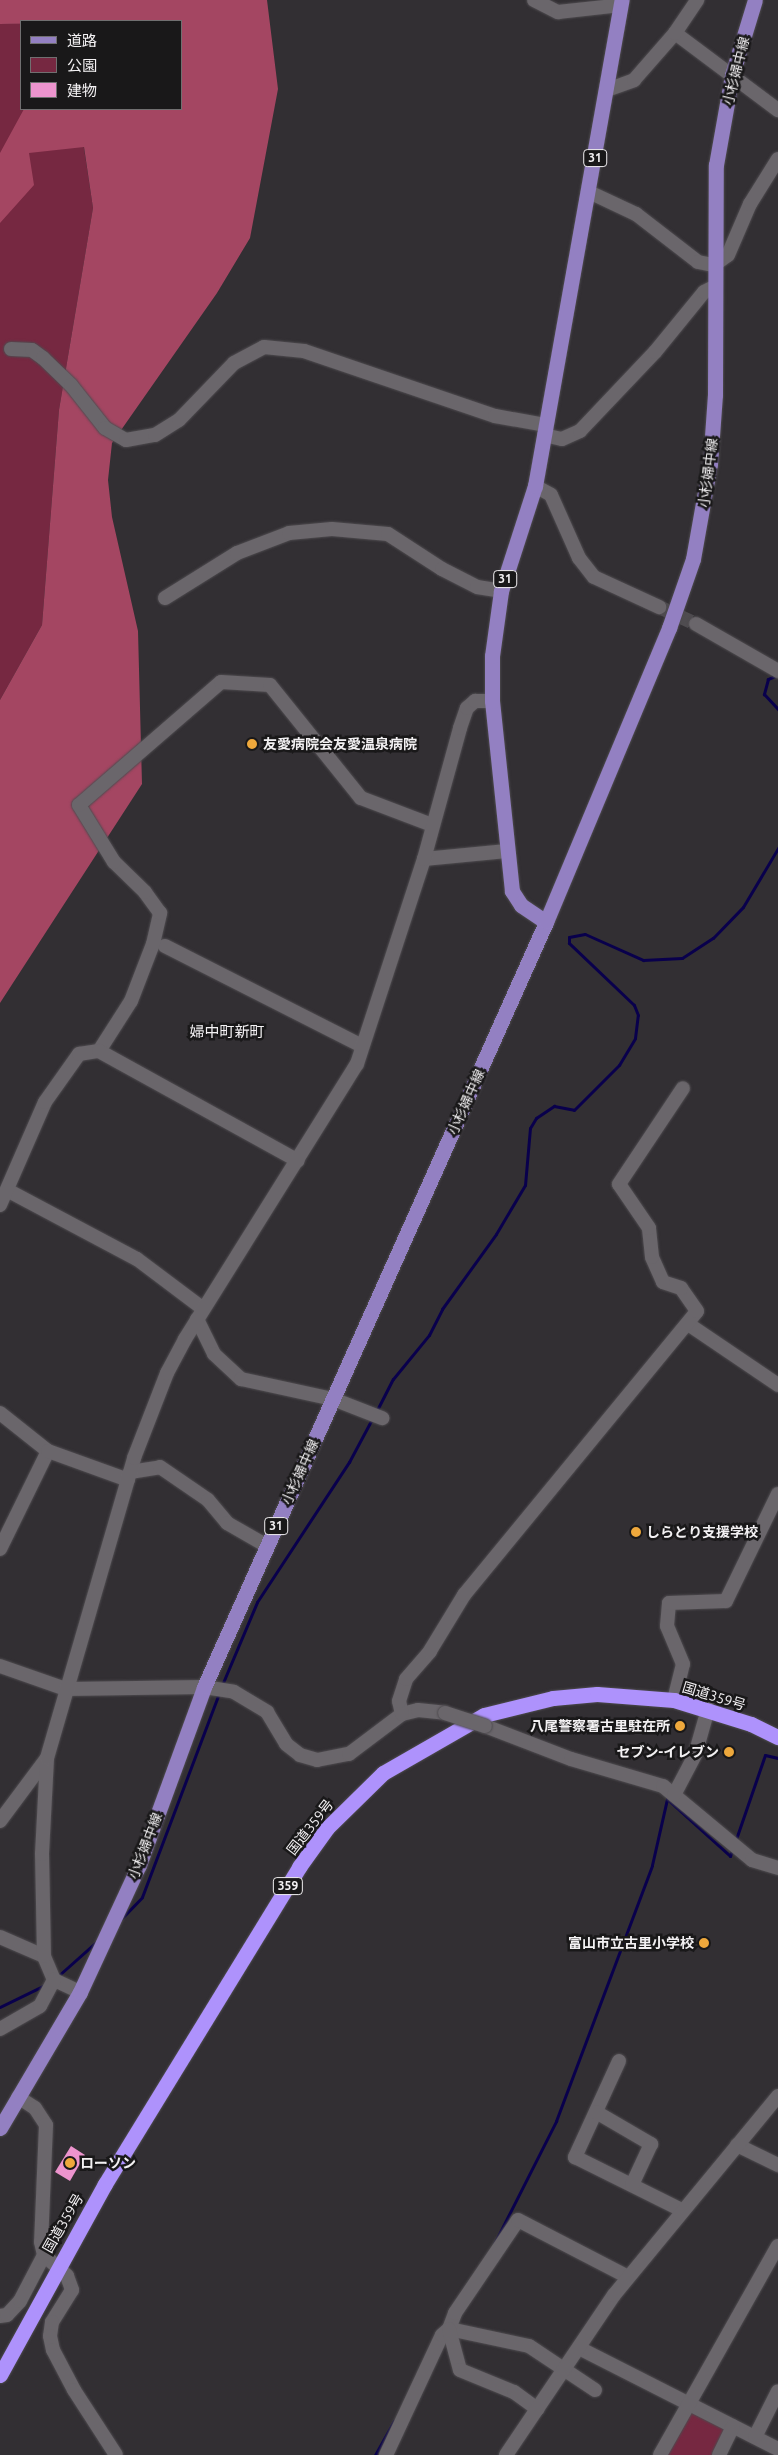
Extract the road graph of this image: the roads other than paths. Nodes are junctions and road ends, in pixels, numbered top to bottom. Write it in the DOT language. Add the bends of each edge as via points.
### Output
graph roads {
  1 [pos="534,0"];
  2 [pos="697,0"];
  3 [pos="755,0"];
  4 [pos="622,2"];
  5 [pos="675,33"];
  6 [pos="732,75"];
  7 [pos="607,90"];
  8 [pos="778,110"];
  9 [pos="778,159"];
  10 [pos="589,192"];
  11 [pos="714,265"];
  12 [pos="714,287"];
  13 [pos="11,349"];
  14 [pos="545,430"];
  15 [pos="535,486"];
  16 [pos="500,591"];
  17 [pos="165,598"];
  18 [pos="659,607"];
  19 [pos="696,624"];
  20 [pos="776,670"];
  21 [pos="492,701"];
  22 [pos="432,825"];
  23 [pos="507,851"];
  24 [pos="424,859"];
  25 [pos="546,922"];
  26 [pos="165,946"];
  27 [pos="362,1046"];
  28 [pos="99,1051"];
  29 [pos="683,1088"];
  30 [pos="298,1161"];
  31 [pos="7,1190"];
  32 [pos="0,1205"];
  33 [pos="199,1313"];
  34 [pos="688,1324"];
  35 [pos="778,1385"];
  36 [pos="333,1399"];
  37 [pos="0,1413"];
  38 [pos="382,1418"];
  39 [pos="48,1451"];
  40 [pos="129,1476"];
  41 [pos="778,1494"];
  42 [pos="267,1546"];
  43 [pos="0,1549"];
  44 [pos="0,1666"];
  45 [pos="204,1687"];
  46 [pos="66,1689"];
  47 [pos="674,1700"];
  48 [pos="708,1709"];
  49 [pos="402,1714"];
  50 [pos="778,1737"];
  51 [pos="47,1758"];
  52 [pos="674,1795"];
  53 [pos="0,1821"];
  54 [pos="778,1868"];
  55 [pos="0,1937"];
  56 [pos="44,1956"];
  57 [pos="54,1980"];
  58 [pos="80,1992"];
  59 [pos="0,2029"];
  60 [pos="619,2061"];
  61 [pos="778,2096"];
  62 [pos="18,2097"];
  63 [pos="596,2112"];
  64 [pos="0,2128"];
  65 [pos="737,2145"];
  66 [pos="778,2165"];
  67 [pos="632,2185"];
  68 [pos="682,2210"];
  69 [pos="778,2246"];
  70 [pos="44,2255"];
  71 [pos="56,2268"];
  72 [pos="628,2277"];
  73 [pos="0,2316"];
  74 [pos="448,2329"];
  75 [pos="580,2348"];
  76 [pos="564,2371"];
  77 [pos="0,2375"];
  78 [pos="595,2390"];
  79 [pos="778,2392"];
  80 [pos="690,2405"];
  81 [pos="538,2409"];
  82 [pos="733,2426"];
  83 [pos="755,2438"];
  84 [pos="778,2450"];
  85 [pos="116,2455"];
  86 [pos="384,2455"];
  87 [pos="506,2455"];
  88 [pos="660,2455"];
  89 [pos="719,2455"];
  1 -- 4 [label="street" via="558,12"];
  2 -- 5 [label="street"];
  3 -- 6 [label="main road, 小杉婦中線 / 31"];
  4 -- 7 [label="main road, 31"];
  5 -- 6 [label="street"];
  5 -- 7 [label="street" via="634,80"];
  6 -- 8 [label="street"];
  6 -- 11 [label="main road, 小杉婦中線 / 31" via="716,165"];
  7 -- 10 [label="main road, 31"];
  9 -- 11 [label="street" via="750,204 728,255"];
  10 -- 11 [label="street" via="636,214 698,262"];
  10 -- 14 [label="main road, 31"];
  11 -- 12 [label="main road, 小杉婦中線 / 31"];
  12 -- 14 [label="street" via="704,292 655,352 580,431 562,439"];
  12 -- 25 [label="main road, 小杉婦中線 / 31" via="715,395 710,464 693,559 669,628"];
  13 -- 14 [label="street" via="32,350 43,358 72,385 105,428 126,440 141,441 179,420 234,363 264,347 304,351"];
  14 -- 15 [label="main road, 31"];
  15 -- 16 [label="main road, 31"];
  15 -- 18 [label="street" via="551,495 579,558 594,577"];
  16 -- 17 [label="street" via="468,582 388,534 332,529 289,533 237,553"];
  16 -- 21 [label="main road, 31" via="492,656"];
  19 -- 20 [label="street"];
  21 -- 22 [label="street" via="475,701 467,708"];
  21 -- 23 [label="main road, 31"];
  22 -- 24 [label="street"];
  22 -- 28 [label="street" via="361,798 270,685 221,682 79,805 114,862 146,892 160,913 153,944 131,1000"];
  23 -- 24 [label="street"];
  23 -- 25 [label="main road, 31" via="512,890 521,905"];
  24 -- 27 [label="street"];
  25 -- 36 [label="main road, 小杉婦中線 / 31"];
  26 -- 27 [label="street"];
  27 -- 30 [label="street" via="333,1107"];
  28 -- 30 [label="street"];
  28 -- 31 [label="street" via="79,1054 45,1102"];
  29 -- 34 [label="street" via="619,1184 649,1228 652,1257 663,1282 682,1288 698,1311"];
  30 -- 33 [label="street"];
  31 -- 32 [label="street"];
  31 -- 33 [label="street" via="137,1259"];
  33 -- 36 [label="street" via="214,1354 241,1379"];
  33 -- 40 [label="street" via="167,1373"];
  34 -- 35 [label="street"];
  34 -- 49 [label="street" via="464,1595 430,1651 406,1679 399,1701"];
  36 -- 38 [label="street"];
  36 -- 42 [label="main road, 小杉婦中線 / 31"];
  37 -- 39 [label="street"];
  39 -- 40 [label="street"];
  39 -- 43 [label="street"];
  40 -- 42 [label="street" via="160,1467 208,1500 227,1523"];
  40 -- 46 [label="street"];
  41 -- 47 [label="street" via="726,1601 669,1603 667,1626 683,1664"];
  42 -- 45 [label="main road, 小杉婦中線 / 31"];
  44 -- 46 [label="street"];
  45 -- 46 [label="street"];
  45 -- 49 [label="street" via="234,1692 253,1701 267,1712 286,1744 300,1755 317,1760 349,1754"];
  45 -- 58 [label="main road, 小杉婦中線 / 31" via="139,1866"];
  46 -- 51 [label="street"];
  47 -- 48 [label="highway, 国道359号 / 359"];
  47 -- 71 [label="highway, 国道359号 / 359" via="597,1694 553,1698 484,1715 412,1753 359,1793 327,1828 299,1867"];
  48 -- 50 [label="highway, 国道359号 / 359"];
  48 -- 52 [label="street" via="695,1755"];
  49 -- 52 [label="street, bridge" via="418,1710 445,1713 564,1757 663,1786"];
  51 -- 53 [label="street"];
  51 -- 56 [label="street" via="42,1854"];
  52 -- 54 [label="street" via="752,1860"];
  55 -- 56 [label="street"];
  56 -- 57 [label="street"];
  57 -- 58 [label="street"];
  57 -- 59 [label="street" via="40,2006"];
  58 -- 62 [label="main road, 小杉婦中線 / 31"];
  60 -- 63 [label="street"];
  61 -- 65 [label="street"];
  62 -- 64 [label="main road, 小杉婦中線 / 31"];
  62 -- 70 [label="street" via="35,2108 46,2125 41,2242"];
  63 -- 67 [label="street" via="652,2144"];
  63 -- 67 [label="street" via="575,2157"];
  65 -- 66 [label="street"];
  65 -- 68 [label="street"];
  67 -- 68 [label="street"];
  68 -- 72 [label="street"];
  69 -- 80 [label="street"];
  70 -- 71 [label="street"];
  70 -- 73 [label="street" via="20,2301 7,2315"];
  71 -- 77 [label="highway, 国道359号 / 359"];
  71 -- 85 [label="street" via="67,2276 72,2290 52,2322 53,2350 74,2390"];
  72 -- 74 [label="street" via="518,2220 455,2313"];
  72 -- 75 [label="street"];
  74 -- 76 [label="street" via="529,2346"];
  74 -- 81 [label="street" via="460,2370 514,2392"];
  74 -- 86 [label="street" via="442,2335"];
  75 -- 76 [label="street"];
  75 -- 80 [label="street"];
  76 -- 78 [label="street"];
  76 -- 81 [label="street"];
  79 -- 83 [label="street"];
  80 -- 82 [label="street"];
  80 -- 88 [label="street"];
  81 -- 87 [label="street"];
  82 -- 83 [label="street"];
  82 -- 89 [label="street"];
  83 -- 84 [label="street"];
}
